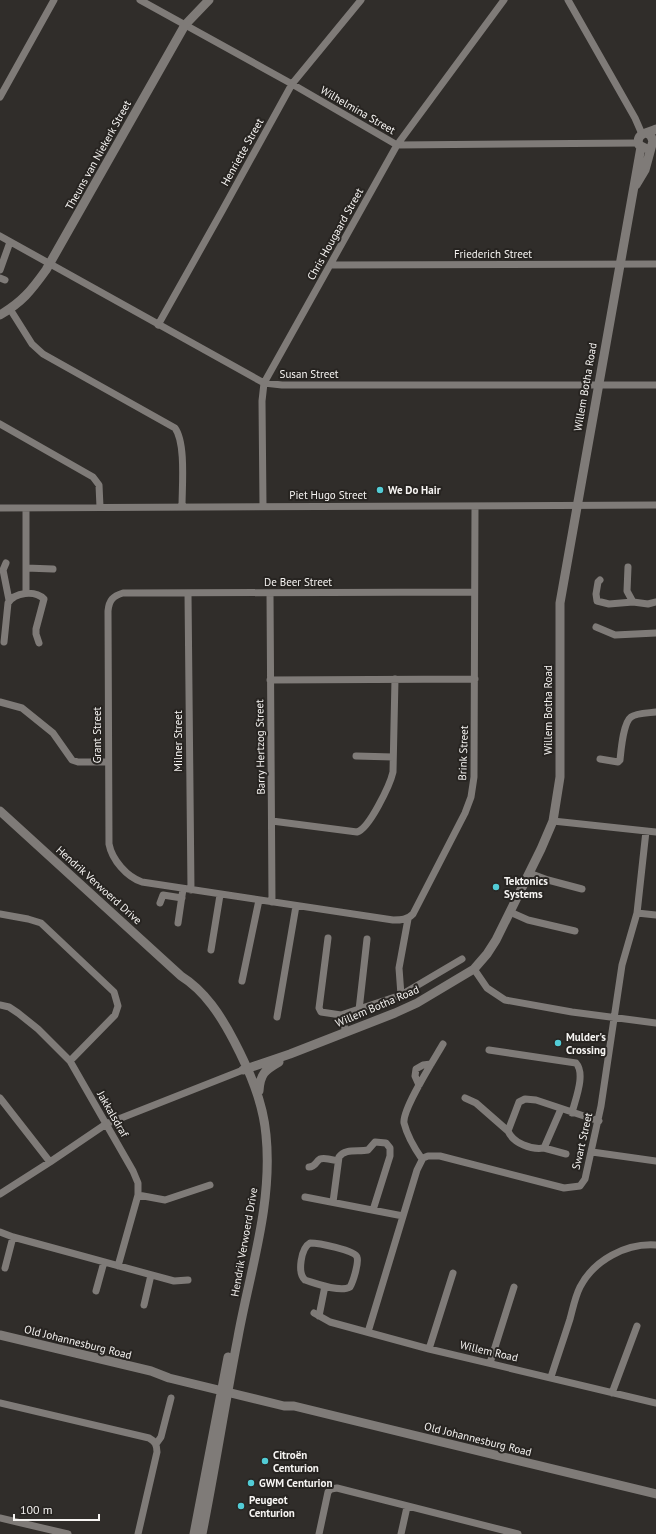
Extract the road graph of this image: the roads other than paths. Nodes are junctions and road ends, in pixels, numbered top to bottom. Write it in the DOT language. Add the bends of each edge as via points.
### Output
graph roads {
  1 [pos="54,0"];
  2 [pos="140,0"];
  3 [pos="209,0"];
  4 [pos="361,0"];
  5 [pos="504,0"];
  6 [pos="568,0"];
  7 [pos="185,25"];
  8 [pos="292,84"];
  9 [pos="0,98"];
  10 [pos="656,129"];
  11 [pos="642,139"];
  12 [pos="653,143"];
  13 [pos="397,145"];
  14 [pos="634,190"];
  15 [pos="0,236"];
  16 [pos="10,242"];
  17 [pos="50,264"];
  18 [pos="620,264"];
  19 [pos="656,264"];
  20 [pos="330,265"];
  21 [pos="0,270"];
  22 [pos="10,309"];
  23 [pos="0,315"];
  24 [pos="158,325"];
  25 [pos="264,384"];
  26 [pos="656,385"];
  27 [pos="598,386"];
  28 [pos="0,424"];
  29 [pos="577,505"];
  30 [pos="656,505"];
  31 [pos="263,506"];
  32 [pos="182,507"];
  33 [pos="475,507"];
  34 [pos="0,508"];
  35 [pos="26,508"];
  36 [pos="100,508"];
  37 [pos="6,564"];
  38 [pos="628,567"];
  39 [pos="26,568"];
  40 [pos="53,569"];
  41 [pos="600,580"];
  42 [pos="26,592"];
  43 [pos="270,592"];
  44 [pos="474,592"];
  45 [pos="123,593"];
  46 [pos="188,593"];
  47 [pos="9,600"];
  48 [pos="633,602"];
  49 [pos="656,602"];
  50 [pos="596,627"];
  51 [pos="656,633"];
  52 [pos="4,642"];
  53 [pos="40,642"];
  54 [pos="395,679"];
  55 [pos="475,679"];
  56 [pos="270,680"];
  57 [pos="0,702"];
  58 [pos="656,712"];
  59 [pos="356,756"];
  60 [pos="393,757"];
  61 [pos="600,759"];
  62 [pos="108,762"];
  63 [pos="0,811"];
  64 [pos="272,821"];
  65 [pos="553,821"];
  66 [pos="646,831"];
  67 [pos="656,832"];
  68 [pos="529,873"];
  69 [pos="187,889"];
  70 [pos="582,889"];
  71 [pos="220,894"];
  72 [pos="182,898"];
  73 [pos="259,900"];
  74 [pos="272,902"];
  75 [pos="160,903"];
  76 [pos="296,906"];
  77 [pos="510,912"];
  78 [pos="637,913"];
  79 [pos="0,914"];
  80 [pos="656,915"];
  81 [pos="408,919"];
  82 [pos="178,923"];
  83 [pos="575,931"];
  84 [pos="328,938"];
  85 [pos="367,939"];
  86 [pos="211,950"];
  87 [pos="462,959"];
  88 [pos="474,970"];
  89 [pos="242,981"];
  90 [pos="401,995"];
  91 [pos="0,1005"];
  92 [pos="359,1010"];
  93 [pos="341,1015"];
  94 [pos="277,1017"];
  95 [pos="615,1017"];
  96 [pos="656,1023"];
  97 [pos="346,1032"];
  98 [pos="443,1044"];
  99 [pos="489,1050"];
  100 [pos="290,1054"];
  101 [pos="70,1061"];
  102 [pos="431,1064"];
  103 [pos="246,1069"];
  104 [pos="419,1085"];
  105 [pos="0,1098"];
  106 [pos="465,1098"];
  107 [pos="259,1100"];
  108 [pos="561,1109"];
  109 [pos="572,1113"];
  110 [pos="599,1121"];
  111 [pos="106,1124"];
  112 [pos="508,1131"];
  113 [pos="544,1148"];
  114 [pos="592,1152"];
  115 [pos="566,1154"];
  116 [pos="422,1159"];
  117 [pos="338,1161"];
  118 [pos="656,1161"];
  119 [pos="50,1162"];
  120 [pos="309,1167"];
  121 [pos="210,1185"];
  122 [pos="0,1194"];
  123 [pos="138,1195"];
  124 [pos="305,1197"];
  125 [pos="333,1202"];
  126 [pos="373,1210"];
  127 [pos="404,1216"];
  128 [pos="0,1232"];
  129 [pos="14,1237"];
  130 [pos="656,1245"];
  131 [pos="104,1262"];
  132 [pos="118,1266"];
  133 [pos="5,1268"];
  134 [pos="453,1273"];
  135 [pos="151,1275"];
  136 [pos="188,1280"];
  137 [pos="325,1286"];
  138 [pos="514,1287"];
  139 [pos="96,1291"];
  140 [pos="144,1304"];
  141 [pos="638,1326"];
  142 [pos="368,1332"];
  143 [pos="0,1335"];
  144 [pos="429,1349"];
  145 [pos="490,1363"];
  146 [pos="551,1377"];
  147 [pos="225,1389"];
  148 [pos="612,1393"];
  149 [pos="171,1398"];
  150 [pos="656,1403"];
  151 [pos="0,1404"];
  152 [pos="156,1444"];
  153 [pos="656,1494"];
  154 [pos="407,1506"];
  155 [pos="0,1518"];
  156 [pos="488,1530"];
  157 [pos="68,1534"];
  158 [pos="138,1534"];
  159 [pos="194,1534"];
  160 [pos="202,1534"];
  161 [pos="319,1534"];
  162 [pos="401,1534"];
  163 [pos="518,1534"];
  1 -- 9 [label="street"];
  2 -- 7 [label="street, Wilhelmina Street"];
  3 -- 7 [label="main road, Theuns van Niekerk Street"];
  4 -- 8 [label="street, Henriette Street"];
  5 -- 13 [label="street, Chris Hougaard Street"];
  6 -- 11 [label="street" via="635,118"];
  7 -- 8 [label="street, Wilhelmina Street"];
  7 -- 17 [label="main road, Theuns van Niekerk Street"];
  8 -- 13 [label="street, Wilhelmina Street"];
  8 -- 24 [label="street, Henriette Street"];
  10 -- 11 [label="main road"];
  11 -- 12 [label="main road" via="646,148"];
  11 -- 13 [label="street, Wilhelmina Street"];
  11 -- 14 [label="main road, Willem Botha Road"];
  12 -- 14 [label="main road, Willem Botha Road" via="645,170"];
  13 -- 20 [label="street, Chris Hougaard Street"];
  14 -- 18 [label="main road, Willem Botha Road"];
  15 -- 16 [label="street, Susan Street"];
  16 -- 17 [label="street, Susan Street"];
  16 -- 21 [label="street"];
  17 -- 22 [label="main road, Theuns van Niekerk Street" via="29,294"];
  17 -- 24 [label="street, Susan Street"];
  18 -- 19 [label="street, Friederich Street"];
  18 -- 20 [label="street, Friederich Street"];
  18 -- 27 [label="main road, Willem Botha Road"];
  20 -- 25 [label="street, Chris Hougaard Street"];
  22 -- 23 [label="main road, Theuns van Niekerk Street"];
  22 -- 32 [label="street" via="32,344 43,354 175,428 182,446"];
  24 -- 25 [label="street, Susan Street"];
  25 -- 27 [label="street, Susan Street"];
  25 -- 31 [label="street, Chris Hougaard Street"];
  26 -- 27 [label="street, Susan Street"];
  27 -- 29 [label="main road, Willem Botha Road"];
  28 -- 36 [label="street" via="94,477 100,490"];
  29 -- 30 [label="street, Piet Hugo Street"];
  29 -- 33 [label="street, Piet Hugo Street"];
  29 -- 65 [label="main road, Willem Botha Road" via="560,605 560,760"];
  31 -- 32 [label="street, Piet Hugo Street"];
  31 -- 33 [label="street, Piet Hugo Street"];
  32 -- 36 [label="street, Piet Hugo Street"];
  33 -- 44 [label="street, Brink Street"];
  34 -- 35 [label="street, Piet Hugo Street"];
  35 -- 36 [label="street, Piet Hugo Street"];
  35 -- 39 [label="street"];
  37 -- 47 [label="street" via="3,570"];
  38 -- 48 [label="street" via="627,591"];
  39 -- 40 [label="street"];
  39 -- 42 [label="street"];
  41 -- 48 [label="street" via="597,601 609,604"];
  42 -- 47 [label="street"];
  42 -- 53 [label="street" via="44,599 36,629"];
  43 -- 44 [label="street, De Beer Street"];
  43 -- 46 [label="street, De Beer Street"];
  43 -- 56 [label="street, Barry Hertzog Street"];
  44 -- 55 [label="street, Brink Street"];
  45 -- 46 [label="street, De Beer Street"];
  45 -- 62 [label="street, Grant Street" via="110,600 108,611"];
  46 -- 69 [label="street, Milner Street"];
  47 -- 52 [label="street" via="6,606"];
  48 -- 49 [label="street"];
  50 -- 51 [label="street" via="614,635"];
  54 -- 55 [label="street"];
  54 -- 56 [label="street"];
  54 -- 60 [label="street"];
  55 -- 81 [label="street, Brink Street" via="475,767 470,797 465,813 413,914"];
  56 -- 64 [label="street, Barry Hertzog Street"];
  57 -- 62 [label="street" via="22,708 53,733 72,760"];
  58 -- 61 [label="street" via="629,719 618,762"];
  59 -- 60 [label="street"];
  60 -- 64 [label="street" via="390,782 368,824 360,831"];
  62 -- 69 [label="street, Grant Street" via="110,850 115,860 132,877 142,882"];
  63 -- 103 [label="main road, Hendrik Verwoerd Drive" via="191,983 211,1004 226,1026"];
  64 -- 74 [label="street, Barry Hertzog Street"];
  65 -- 66 [label="street"];
  65 -- 68 [label="main road, Willem Botha Road"];
  66 -- 67 [label="street"];
  66 -- 78 [label="street, Swart Street"];
  68 -- 70 [label="street"];
  68 -- 77 [label="main road, Willem Botha Road"];
  69 -- 71 [label="street"];
  69 -- 72 [label="street, Milner Street"];
  71 -- 73 [label="street"];
  71 -- 86 [label="street"];
  72 -- 75 [label="street" via="163,895"];
  72 -- 82 [label="street, Milner Street"];
  73 -- 74 [label="street"];
  73 -- 89 [label="street"];
  74 -- 76 [label="street"];
  76 -- 81 [label="street" via="394,920"];
  76 -- 94 [label="street"];
  77 -- 83 [label="street" via="528,920"];
  77 -- 88 [label="main road, Willem Botha Road" via="493,944"];
  78 -- 80 [label="street"];
  78 -- 95 [label="street, Swart Street" via="622,965"];
  79 -- 101 [label="street" via="41,923 109,987 116,997 118,1006 115,1015"];
  81 -- 90 [label="street" via="399,968"];
  84 -- 93 [label="street" via="319,1008 326,1014"];
  85 -- 92 [label="street"];
  87 -- 90 [label="street"];
  88 -- 95 [label="street" via="487,988 505,1000"];
  88 -- 97 [label="main road, Willem Botha Road" via="417,1003"];
  90 -- 92 [label="street"];
  91 -- 101 [label="street, Jakkalsdraf" via="18,1013"];
  92 -- 93 [label="street"];
  93 -- 97 [label="street"];
  95 -- 96 [label="street"];
  95 -- 110 [label="street, Swart Street"];
  97 -- 100 [label="main road, Willem Botha Road"];
  98 -- 102 [label="street"];
  99 -- 109 [label="street" via="576,1063 580,1077"];
  100 -- 103 [label="main road, Willem Botha Road"];
  100 -- 107 [label="main road" via="270,1067 262,1076 259,1083"];
  101 -- 111 [label="street, Jakkalsdraf"];
  102 -- 104 [label="street"];
  102 -- 104 [label="street" via="416,1069 415,1076"];
  103 -- 107 [label="main road, Hendrik Verwoerd Drive"];
  103 -- 111 [label="street"];
  103 -- 147 [label="main road, Hendrik Verwoerd Drive" via="258,1114 262,1157 261,1183 253,1242"];
  104 -- 116 [label="street" via="404,1121"];
  105 -- 119 [label="street"];
  106 -- 112 [label="street"];
  107 -- 147 [label="main road, Hendrik Verwoerd Drive" via="268,1156 263,1213"];
  108 -- 109 [label="street"];
  108 -- 112 [label="street" via="536,1100 522,1100"];
  108 -- 113 [label="street"];
  109 -- 110 [label="street"];
  110 -- 114 [label="street, Swart Street"];
  111 -- 119 [label="street"];
  111 -- 123 [label="street, Jakkalsdraf" via="133,1171 138,1183"];
  112 -- 113 [label="street" via="516,1141"];
  113 -- 115 [label="street"];
  114 -- 116 [label="street, Swart Street" via="582,1184 567,1189 440,1156"];
  114 -- 118 [label="street"];
  116 -- 127 [label="street"];
  117 -- 120 [label="street" via="322,1159"];
  117 -- 125 [label="street"];
  117 -- 126 [label="street" via="340,1154 368,1150 375,1142 388,1145 390,1156"];
  119 -- 122 [label="street"];
  121 -- 123 [label="street" via="169,1200"];
  123 -- 132 [label="street, Jakkalsdraf"];
  124 -- 125 [label="street"];
  125 -- 126 [label="street"];
  126 -- 127 [label="street"];
  127 -- 142 [label="street"];
  128 -- 129 [label="street"];
  129 -- 131 [label="street"];
  129 -- 133 [label="street"];
  130 -- 146 [label="street" via="641,1245 616,1253 600,1263 586,1277 576,1297"];
  131 -- 132 [label="street"];
  131 -- 139 [label="street"];
  132 -- 135 [label="street"];
  134 -- 144 [label="street"];
  135 -- 136 [label="street" via="174,1281"];
  135 -- 140 [label="street"];
  137 -- 137 [label="street" via="305,1280 300,1273 305,1247 310,1243 350,1251 357,1256 356,1271 350,1288"];
  137 -- 142 [label="street, Willem Road" via="317,1314 330,1322"];
  138 -- 145 [label="street"];
  141 -- 148 [label="street"];
  142 -- 144 [label="street, Willem Road"];
  143 -- 147 [label="main road, Old Johannesburg Road" via="151,1371 169,1378"];
  144 -- 145 [label="street, Willem Road"];
  145 -- 146 [label="street, Willem Road"];
  146 -- 148 [label="street, Willem Road"];
  147 -- 153 [label="main road, Old Johannesburg Road" via="285,1401 294,1406"];
  147 -- 159 [label="main road, Hendrik Verwoerd Drive"];
  147 -- 160 [label="main road, Hendrik Verwoerd Drive"];
  148 -- 150 [label="street, Willem Road"];
  149 -- 152 [label="street" via="161,1437"];
  151 -- 152 [label="street" via="149,1438"];
  152 -- 158 [label="street" via="157,1452"];
  154 -- 156 [label="street"];
  154 -- 161 [label="street" via="335,1488 328,1492"];
  154 -- 162 [label="street"];
  155 -- 157 [label="street"];
  156 -- 163 [label="street"];
}
